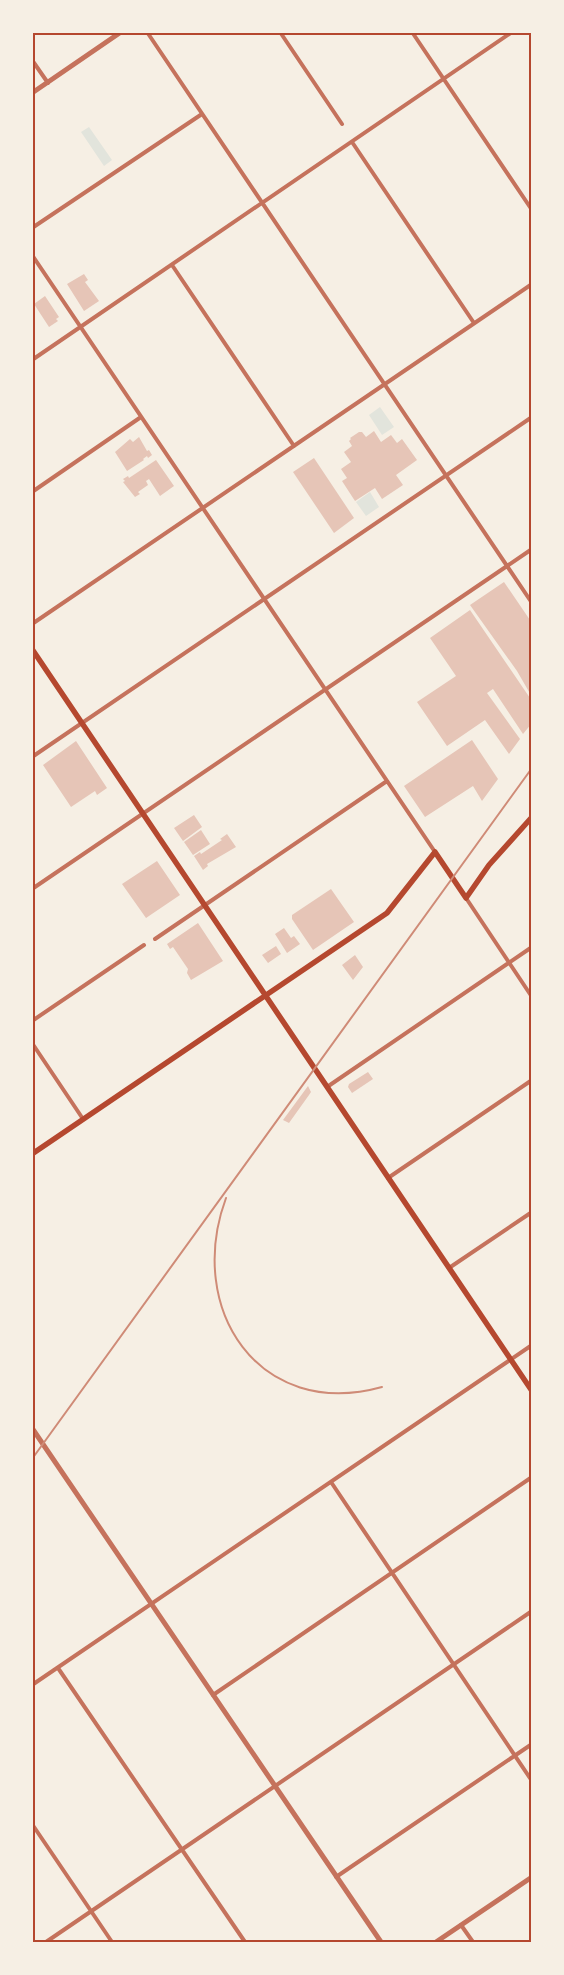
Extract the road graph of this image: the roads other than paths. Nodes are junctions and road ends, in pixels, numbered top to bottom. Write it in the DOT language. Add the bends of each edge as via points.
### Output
graph roads {
  1 [pos="121,32"];
  2 [pos="148,32"];
  3 [pos="280,32"];
  4 [pos="412,32"];
  5 [pos="512,32"];
  6 [pos="32,60"];
  7 [pos="444,79"];
  8 [pos="48,83"];
  9 [pos="32,93"];
  10 [pos="202,114"];
  11 [pos="342,124"];
  12 [pos="352,142"];
  13 [pos="262,203"];
  14 [pos="532,210"];
  15 [pos="32,228"];
  16 [pos="32,255"];
  17 [pos="172,264"];
  18 [pos="532,284"];
  19 [pos="474,323"];
  20 [pos="81,327"];
  21 [pos="32,360"];
  22 [pos="384,384"];
  23 [pos="141,417"];
  24 [pos="532,417"];
  25 [pos="294,446"];
  26 [pos="446,476"];
  27 [pos="32,492"];
  28 [pos="202,508"];
  29 [pos="532,549"];
  30 [pos="507,566"];
  31 [pos="264,599"];
  32 [pos="532,603"];
  33 [pos="32,624"];
  34 [pos="32,649"];
  35 [pos="325,690"];
  36 [pos="82,723"];
  37 [pos="32,756"];
  38 [pos="387,781"];
  39 [pos="143,814"];
  40 [pos="532,817"];
  41 [pos="435,852"];
  42 [pos="32,889"];
  43 [pos="466,898"];
  44 [pos="205,904"];
  45 [pos="155,939"];
  46 [pos="144,946"];
  47 [pos="532,947"];
  48 [pos="509,963"];
  49 [pos="265,995"];
  50 [pos="532,997"];
  51 [pos="32,1022"];
  52 [pos="32,1043"];
  53 [pos="532,1080"];
  54 [pos="327,1087"];
  55 [pos="83,1119"];
  56 [pos="32,1154"];
  57 [pos="388,1178"];
  58 [pos="532,1212"];
  59 [pos="449,1268"];
  60 [pos="532,1345"];
  61 [pos="510,1359"];
  62 [pos="532,1391"];
  63 [pos="32,1428"];
  64 [pos="532,1477"];
  65 [pos="331,1482"];
  66 [pos="391,1573"];
  67 [pos="152,1604"];
  68 [pos="532,1610"];
  69 [pos="453,1664"];
  70 [pos="58,1668"];
  71 [pos="32,1686"];
  72 [pos="213,1695"];
  73 [pos="532,1744"];
  74 [pos="514,1756"];
  75 [pos="532,1781"];
  76 [pos="275,1786"];
  77 [pos="32,1824"];
  78 [pos="182,1850"];
  79 [pos="336,1877"];
  80 [pos="532,1877"];
  81 [pos="92,1911"];
  82 [pos="461,1925"];
  83 [pos="46,1942"];
  84 [pos="112,1942"];
  85 [pos="245,1942"];
  86 [pos="381,1942"];
  87 [pos="436,1942"];
  88 [pos="473,1942"];
  1 -- 8 [label="street"];
  2 -- 10 [label="street"];
  3 -- 11 [label="street"];
  4 -- 7 [label="street"];
  5 -- 7 [label="street"];
  6 -- 8 [label="street"];
  7 -- 12 [label="street"];
  7 -- 14 [label="street"];
  8 -- 9 [label="street"];
  10 -- 13 [label="street"];
  10 -- 15 [label="street"];
  12 -- 13 [label="street"];
  12 -- 19 [label="street"];
  13 -- 17 [label="street"];
  13 -- 22 [label="street"];
  16 -- 20 [label="street"];
  17 -- 20 [label="street"];
  17 -- 25 [label="street"];
  18 -- 19 [label="street"];
  19 -- 22 [label="street"];
  20 -- 21 [label="street"];
  20 -- 23 [label="street"];
  22 -- 25 [label="street"];
  22 -- 26 [label="street"];
  23 -- 27 [label="street"];
  23 -- 28 [label="street"];
  24 -- 26 [label="street"];
  25 -- 28 [label="street"];
  26 -- 30 [label="street"];
  26 -- 31 [label="street"];
  28 -- 31 [label="street"];
  28 -- 33 [label="street"];
  29 -- 30 [label="street"];
  30 -- 32 [label="street"];
  30 -- 35 [label="street"];
  31 -- 35 [label="street"];
  31 -- 36 [label="street"];
  34 -- 36 [label="main road"];
  35 -- 38 [label="street"];
  35 -- 39 [label="street"];
  36 -- 37 [label="street"];
  36 -- 39 [label="main road"];
  38 -- 41 [label="street"];
  38 -- 44 [label="street"];
  39 -- 42 [label="street"];
  39 -- 44 [label="main road"];
  40 -- 43 [label="main road" via="489,865"];
  41 -- 43 [label="main road"];
  41 -- 49 [label="main road" via="387,913"];
  43 -- 48 [label="street"];
  44 -- 45 [label="street"];
  44 -- 49 [label="main road"];
  46 -- 51 [label="street"];
  47 -- 48 [label="street"];
  48 -- 50 [label="street"];
  48 -- 54 [label="street"];
  49 -- 54 [label="main road"];
  49 -- 55 [label="main road"];
  52 -- 55 [label="street"];
  53 -- 57 [label="street"];
  54 -- 57 [label="main road"];
  55 -- 56 [label="main road"];
  57 -- 59 [label="main road"];
  58 -- 59 [label="street"];
  59 -- 61 [label="main road"];
  60 -- 61 [label="street"];
  61 -- 62 [label="main road"];
  61 -- 65 [label="street"];
  63 -- 67 [label="street"];
  64 -- 66 [label="street"];
  65 -- 66 [label="street"];
  65 -- 67 [label="street"];
  66 -- 69 [label="street"];
  66 -- 72 [label="street"];
  67 -- 70 [label="street"];
  67 -- 72 [label="street"];
  68 -- 69 [label="street"];
  69 -- 74 [label="street"];
  69 -- 76 [label="street"];
  70 -- 71 [label="street"];
  70 -- 78 [label="street"];
  72 -- 76 [label="street"];
  73 -- 74 [label="street"];
  74 -- 75 [label="street"];
  74 -- 79 [label="street"];
  76 -- 78 [label="street"];
  76 -- 79 [label="street"];
  77 -- 81 [label="street"];
  78 -- 81 [label="street"];
  78 -- 85 [label="street"];
  79 -- 86 [label="street"];
  80 -- 82 [label="street"];
  81 -- 83 [label="street"];
  81 -- 84 [label="street"];
  82 -- 87 [label="street"];
  82 -- 88 [label="street"];
}
